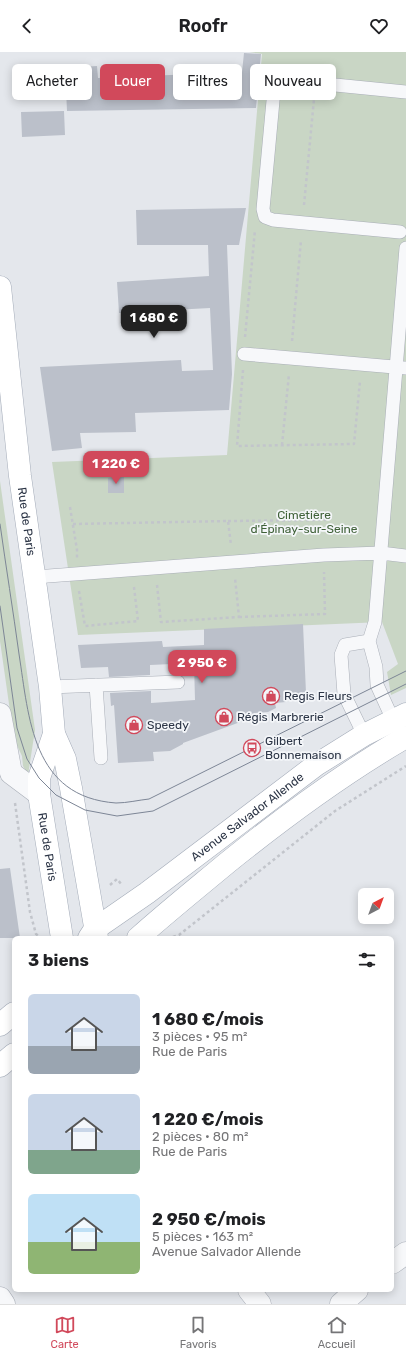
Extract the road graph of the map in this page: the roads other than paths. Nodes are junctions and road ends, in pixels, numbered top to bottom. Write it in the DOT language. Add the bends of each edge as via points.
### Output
graph roads {
  1 [pos="406,92"];
  2 [pos="404,233"];
  3 [pos="406,248"];
  4 [pos="0,287"];
  5 [pos="2,310"];
  6 [pos="244,354"];
  7 [pos="401,367"];
  8 [pos="381,553"];
  9 [pos="406,556"];
  10 [pos="35,577"];
  11 [pos="369,641"];
  12 [pos="178,682"];
  13 [pos="96,685"];
  14 [pos="50,687"];
  15 [pos="0,714"];
  16 [pos="402,724"];
  17 [pos="54,734"];
  18 [pos="364,735"];
  19 [pos="101,758"];
  20 [pos="39,794"];
  21 [pos="94,935"];
  22 [pos="52,936"];
  23 [pos="140,936"];
  24 [pos="12,1015"];
  25 [pos="0,1025"];
  26 [pos="12,1056"];
  27 [pos="0,1066"];
  28 [pos="406,1252"];
  29 [pos="394,1261"];
  30 [pos="251,1292"];
  31 [pos="355,1292"];
  32 [pos="0,1298"];
  33 [pos="4,1304"];
  34 [pos="260,1304"];
  35 [pos="340,1304"];
  1 -- 2 [label="lane" via="285,80 279,82 274,90 263,209 265,217 273,220"];
  3 -- 7 [label="lane"];
  4 -- 5 [label="main road, Rue de Paris"];
  5 -- 10 [label="main road, Rue de Paris" via="20,476"];
  6 -- 7 [label="lane"];
  7 -- 8 [label="lane"];
  8 -- 9 [label="lane"];
  8 -- 10 [label="lane"];
  8 -- 11 [label="lane" via="375,622"];
  10 -- 14 [label="main road, Rue de Paris"];
  11 -- 16 [label="lane" via="376,667 377,685"];
  11 -- 18 [label="lane" via="345,645 341,654 344,694"];
  12 -- 13 [label="lane"];
  13 -- 14 [label="lane"];
  13 -- 19 [label="lane"];
  14 -- 17 [label="main road, Rue de Paris"];
  15 -- 20 [label="street" via="11,773"];
  16 -- 18 [label="main road, Avenue Salvador Allende"];
  16 -- 23 [label="main road, Avenue Salvador Allende" via="348,772 286,815"];
  17 -- 20 [label="main road, Rue de Paris" via="39,778"];
  17 -- 21 [label="main road, Rue de Paris" via="64,759 71,788"];
  18 -- 21 [label="main road, Avenue Salvador Allende" via="316,765"];
  20 -- 22 [label="main road, Rue de Paris"];
  24 -- 25 [label="main road"];
  26 -- 27 [label="main road"];
  28 -- 29 [label="street"];
  30 -- 34 [label="street"];
  31 -- 35 [label="street"];
  32 -- 33 [label="street"];
}
